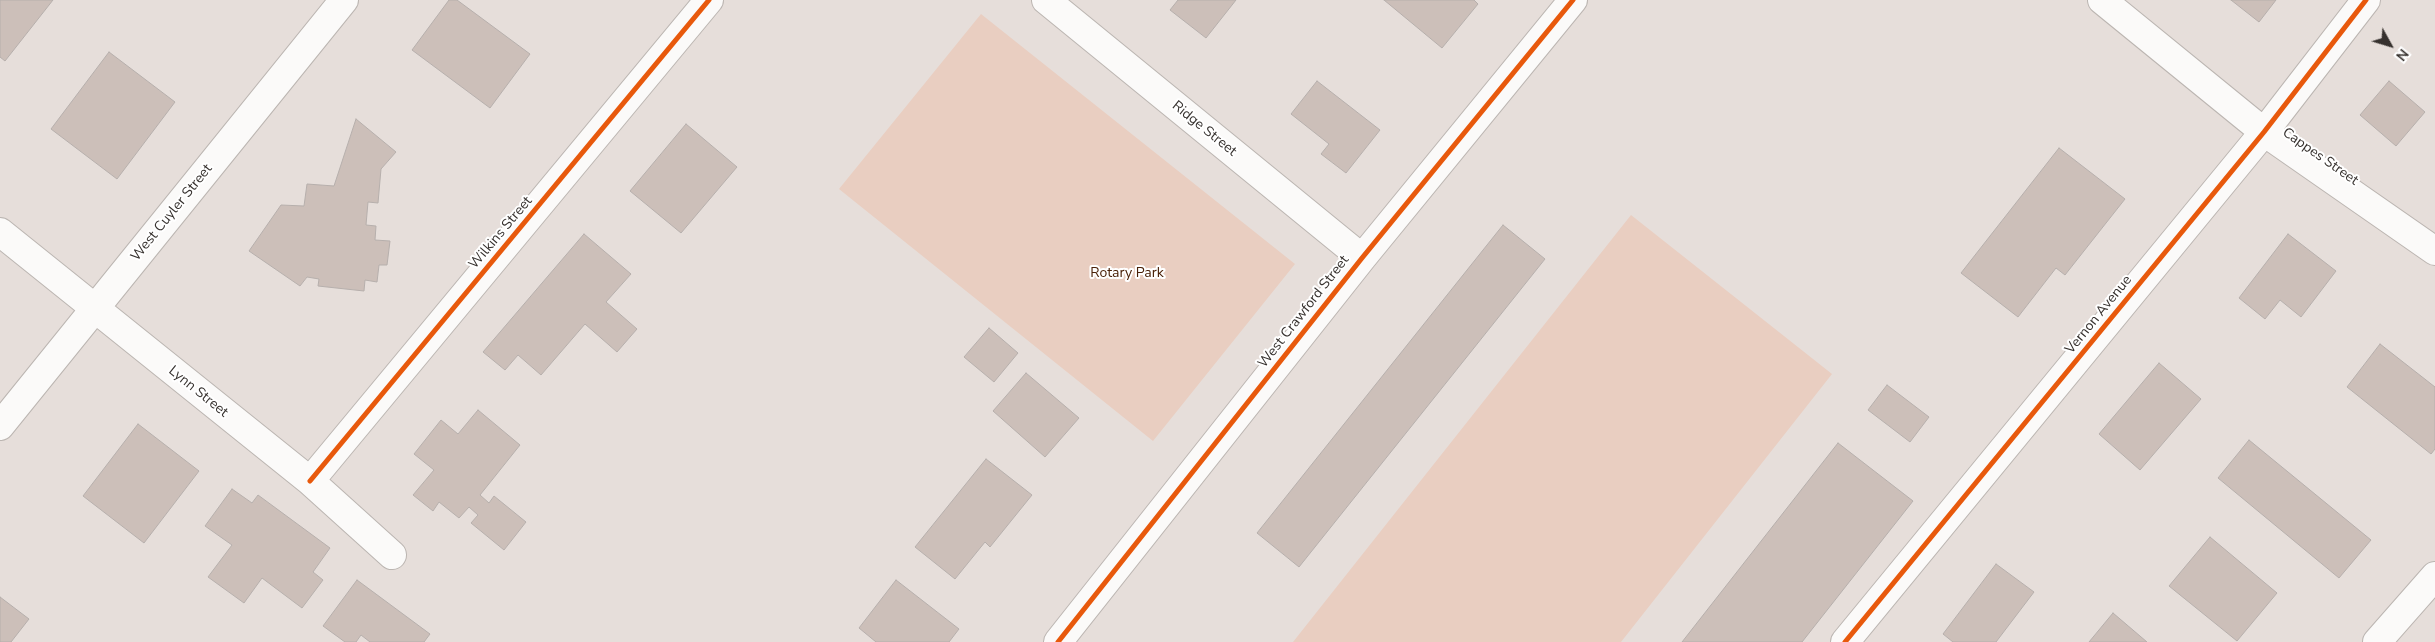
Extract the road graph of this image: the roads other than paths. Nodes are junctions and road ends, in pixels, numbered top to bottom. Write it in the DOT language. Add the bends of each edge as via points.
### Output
graph roads {
  1 [pos="344,0"];
  2 [pos="709,0"];
  3 [pos="1046,0"];
  4 [pos="1573,0"];
  5 [pos="2102,0"];
  6 [pos="2366,0"];
  7 [pos="2264,132"];
  8 [pos="0,232"];
  9 [pos="2435,251"];
  10 [pos="1362,258"];
  11 [pos="95,309"];
  12 [pos="0,426"];
  13 [pos="310,481"];
  14 [pos="392,555"];
  15 [pos="2435,576"];
  16 [pos="1058,642"];
  17 [pos="1845,642"];
  18 [pos="2377,642"];
  1 -- 11 [label="street, West Cuyler Street"];
  2 -- 13 [label="street, Wilkins Street"];
  3 -- 10 [label="street, Ridge Street"];
  4 -- 10 [label="street, West Crawford Street"];
  5 -- 7 [label="street, Cappes Street"];
  6 -- 7 [label="street, Vernon Avenue"];
  7 -- 9 [label="street, Cappes Street"];
  7 -- 17 [label="street, Vernon Avenue"];
  8 -- 11 [label="street, Lynn Street"];
  10 -- 16 [label="street, West Crawford Street"];
  11 -- 12 [label="street, West Cuyler Street"];
  11 -- 13 [label="street, Lynn Street"];
  13 -- 14 [label="street, Lynn Street"];
  15 -- 18 [label="street"];
}
